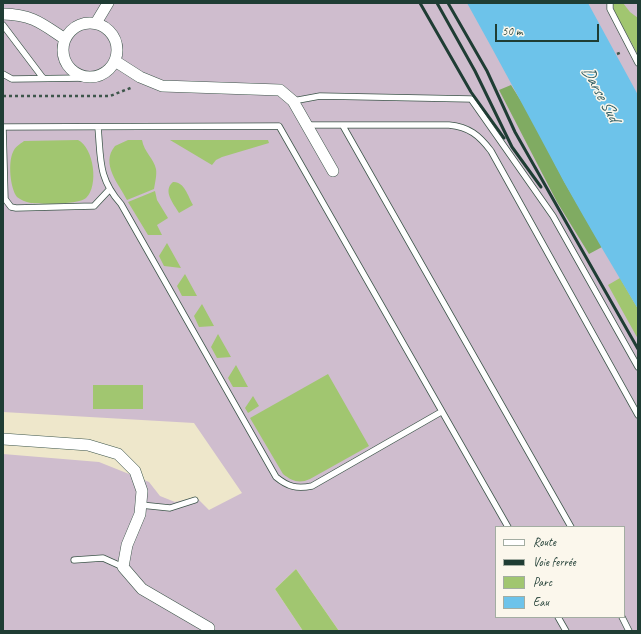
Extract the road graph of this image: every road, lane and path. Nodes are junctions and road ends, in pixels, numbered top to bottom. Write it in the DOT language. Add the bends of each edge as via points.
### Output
graph roads {
  1 [pos="108,3"];
  2 [pos="610,3"];
  3 [pos="3,14"];
  4 [pos="96,23"];
  5 [pos="3,25"];
  6 [pos="65,39"];
  7 [pos="115,61"];
  8 [pos="638,63"];
  9 [pos="3,74"];
  10 [pos="140,77"];
  11 [pos="42,78"];
  12 [pos="86,78"];
  13 [pos="3,96"];
  14 [pos="293,101"];
  15 [pos="308,125"];
  16 [pos="343,126"];
  17 [pos="3,127"];
  18 [pos="98,128"];
  19 [pos="333,171"];
  20 [pos="110,190"];
  21 [pos="638,367"];
  22 [pos="441,412"];
  23 [pos="638,415"];
  24 [pos="3,439"];
  25 [pos="195,500"];
  26 [pos="141,506"];
  27 [pos="507,526"];
  28 [pos="569,526"];
  29 [pos="74,560"];
  30 [pos="123,567"];
  31 [pos="559,618"];
  32 [pos="623,618"];
  33 [pos="212,630"];
  34 [pos="566,631"];
  35 [pos="630,631"];
  1 -- 4 [label="street"];
  2 -- 8 [label="lane" via="610,9"];
  3 -- 6 [label="street" via="28,16"];
  4 -- 6 [label="street" via="77,26"];
  4 -- 7 [label="street" via="104,27 114,38 117,52"];
  5 -- 11 [label="lane"];
  6 -- 12 [label="street" via="62,47 66,64 78,75"];
  7 -- 10 [label="street"];
  7 -- 12 [label="street" via="103,74"];
  9 -- 11 [label="lane" via="12,79"];
  10 -- 13 [label="path" via="134,87 110,96"];
  10 -- 14 [label="street" via="162,86 280,90"];
  11 -- 12 [label="lane"];
  14 -- 15 [label="street"];
  14 -- 21 [label="lane" via="320,96 471,99 553,216"];
  15 -- 16 [label="lane"];
  15 -- 19 [label="street"];
  16 -- 23 [label="lane" via="449,125 470,130 481,138 491,151"];
  16 -- 28 [label="lane"];
  17 -- 18 [label="lane"];
  17 -- 20 [label="lane" via="5,198 11,207 94,206"];
  18 -- 20 [label="lane" via="101,170"];
  18 -- 22 [label="lane" via="279,126"];
  20 -- 22 [label="lane" via="121,204 276,477 284,484 293,488 312,486"];
  22 -- 27 [label="lane"];
  24 -- 26 [label="street" via="88,445 118,454 135,471 142,491"];
  25 -- 26 [label="lane" via="170,508"];
  26 -- 30 [label="street" via="127,545"];
  29 -- 30 [label="lane" via="103,558"];
  30 -- 33 [label="street" via="142,589"];
  31 -- 34 [label="lane"];
  32 -- 35 [label="lane"];
}
